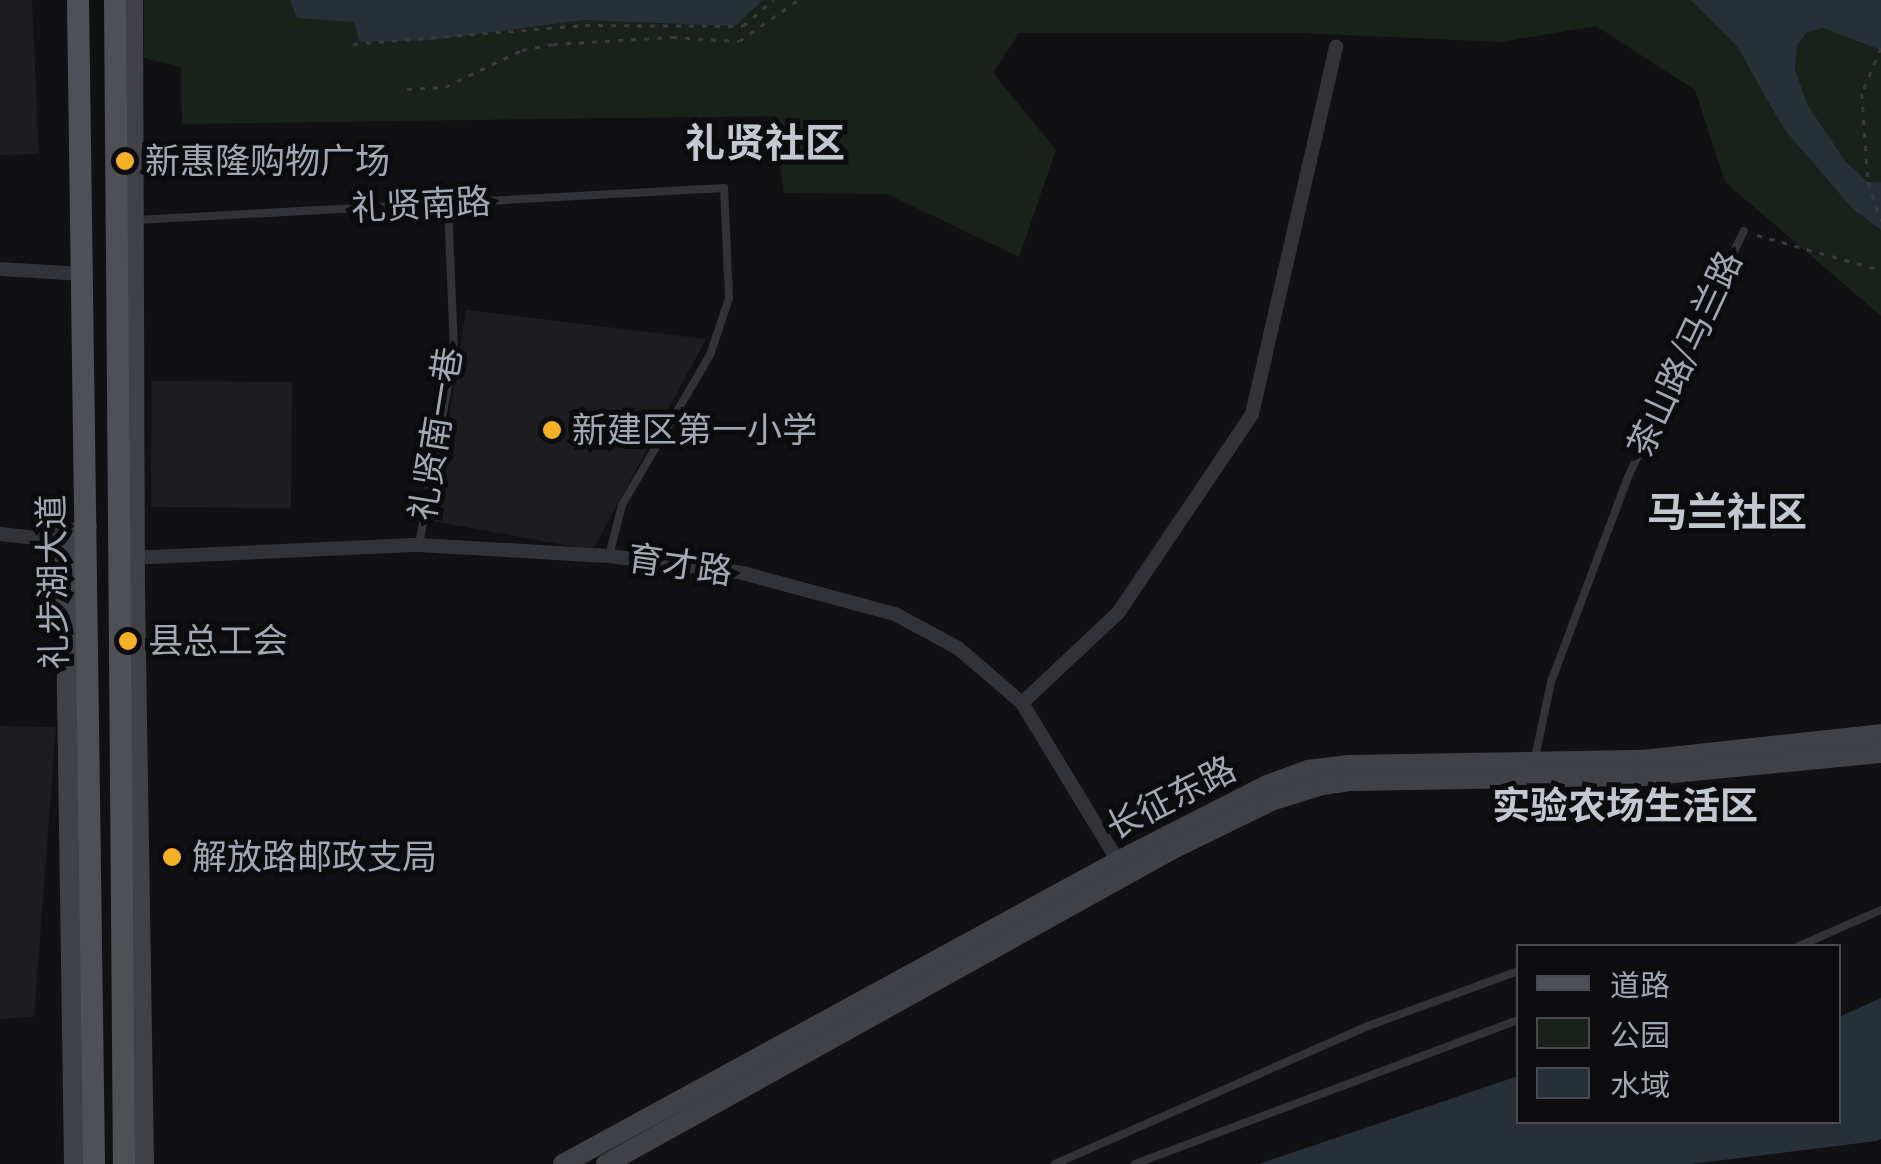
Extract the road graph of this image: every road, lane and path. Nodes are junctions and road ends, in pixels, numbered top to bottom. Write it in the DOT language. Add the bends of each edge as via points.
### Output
graph roads {
  1 [pos="78,0"];
  2 [pos="115,0"];
  3 [pos="134,0"];
  4 [pos="773,0"];
  5 [pos="798,0"];
  6 [pos="353,44"];
  7 [pos="1336,46"];
  8 [pos="1880,49"];
  9 [pos="407,89"];
  10 [pos="448,203"];
  11 [pos="126,221"];
  12 [pos="1881,221"];
  13 [pos="1744,231"];
  14 [pos="0,270"];
  15 [pos="1881,270"];
  16 [pos="83,274"];
  17 [pos="87,526"];
  18 [pos="0,534"];
  19 [pos="418,544"];
  20 [pos="609,556"];
  21 [pos="126,558"];
  22 [pos="1022,703"];
  23 [pos="1880,753"];
  24 [pos="1534,762"];
  25 [pos="1118,861"];
  26 [pos="1881,910"];
  27 [pos="1803,944"];
  28 [pos="1516,973"];
  29 [pos="1516,1021"];
  30 [pos="74,1164"];
  31 [pos="94,1164"];
  32 [pos="124,1164"];
  33 [pos="144,1164"];
  34 [pos="563,1164"];
  35 [pos="606,1164"];
  36 [pos="1055,1164"];
  37 [pos="1134,1164"];
  1 -- 16 [label="main road, 礼步湖大道"];
  2 -- 11 [label="main road, 礼步湖大道"];
  3 -- 11 [label="main road"];
  4 -- 6 [label="path" via="743,26 585,26"];
  5 -- 9 [label="path" via="739,41 553,44 522,50 445,87"];
  7 -- 22 [label="street" via="1252,414 1118,613"];
  8 -- 12 [label="path" via="1862,94 1868,182"];
  10 -- 11 [label="lane, 礼贤南路"];
  10 -- 19 [label="lane, 礼贤南一巷" via="454,352"];
  10 -- 20 [label="lane, 礼贤南路" via="724,188 729,298 710,355 622,506"];
  11 -- 21 [label="main road, 礼步湖大道"];
  13 -- 15 [label="path"];
  13 -- 24 [label="lane, 茶山路/马兰路" via="1628,477 1551,682"];
  14 -- 16 [label="street"];
  16 -- 17 [label="main road, 礼步湖大道"];
  17 -- 18 [label="street" via="44,540"];
  17 -- 30 [label="main road" via="65,557"];
  17 -- 31 [label="main road, 礼步湖大道"];
  19 -- 20 [label="street, 育才路"];
  19 -- 21 [label="street, 育才路"];
  20 -- 22 [label="street, 育才路" via="743,573 895,614 958,648"];
  21 -- 32 [label="main road, 礼步湖大道"];
  21 -- 33 [label="main road"];
  22 -- 25 [label="street, 育才路"];
  23 -- 24 [label="main road, 长征东路"];
  23 -- 35 [label="main road, 长征东路" via="1642,776 1352,781 1271,801"];
  24 -- 25 [label="main road, 长征东路" via="1308,770"];
  25 -- 34 [label="main road, 长征东路"];
  26 -- 27 [label="lane"];
  28 -- 36 [label="lane" via="1368,1026"];
  29 -- 37 [label="lane"];
}
